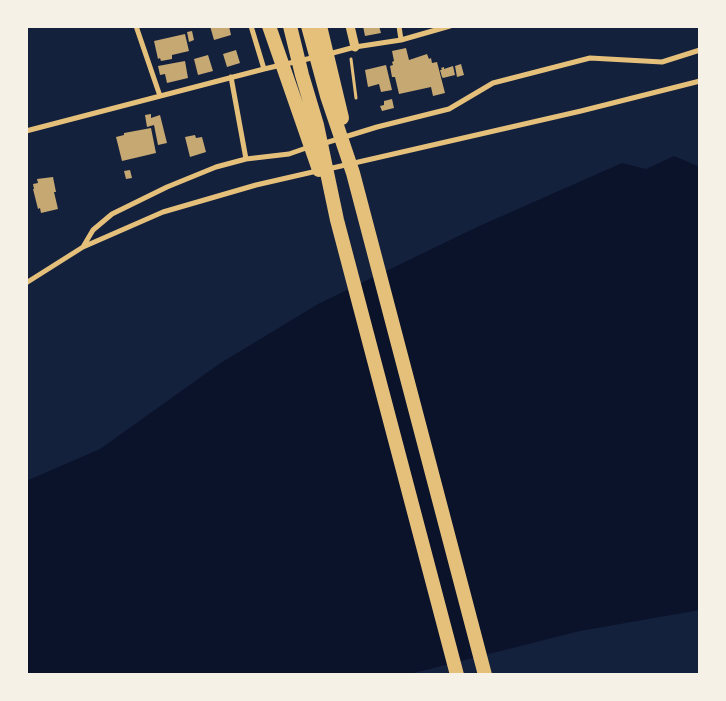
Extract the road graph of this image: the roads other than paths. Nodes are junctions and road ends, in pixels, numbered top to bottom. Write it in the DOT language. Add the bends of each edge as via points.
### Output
graph roads {
  1 [pos="136,26"];
  2 [pos="251,26"];
  3 [pos="269,26"];
  4 [pos="290,26"];
  5 [pos="308,26"];
  6 [pos="320,26"];
  7 [pos="350,26"];
  8 [pos="399,26"];
  9 [pos="450,26"];
  10 [pos="401,40"];
  11 [pos="352,48"];
  12 [pos="700,50"];
  13 [pos="264,69"];
  14 [pos="231,77"];
  15 [pos="700,81"];
  16 [pos="160,96"];
  17 [pos="26,132"];
  18 [pos="246,159"];
  19 [pos="353,174"];
  20 [pos="337,220"];
  21 [pos="83,247"];
  22 [pos="26,283"];
  23 [pos="457,675"];
  24 [pos="485,675"];
  1 -- 16 [label="street"];
  2 -- 13 [label="street"];
  3 -- 20 [label="highway"];
  4 -- 20 [label="highway" via="317,126"];
  5 -- 19 [label="highway"];
  6 -- 19 [label="highway"];
  7 -- 11 [label="street"];
  8 -- 10 [label="street"];
  9 -- 10 [label="street"];
  10 -- 11 [label="street"];
  11 -- 13 [label="street"];
  12 -- 18 [label="street" via="662,62 590,58 493,83 449,109 289,154"];
  13 -- 14 [label="street"];
  14 -- 16 [label="street"];
  14 -- 18 [label="street"];
  15 -- 21 [label="street" via="256,185 163,212"];
  16 -- 17 [label="street"];
  18 -- 21 [label="street" via="167,187 112,214 94,230"];
  19 -- 24 [label="highway"];
  20 -- 23 [label="highway"];
  21 -- 22 [label="street"];
}
